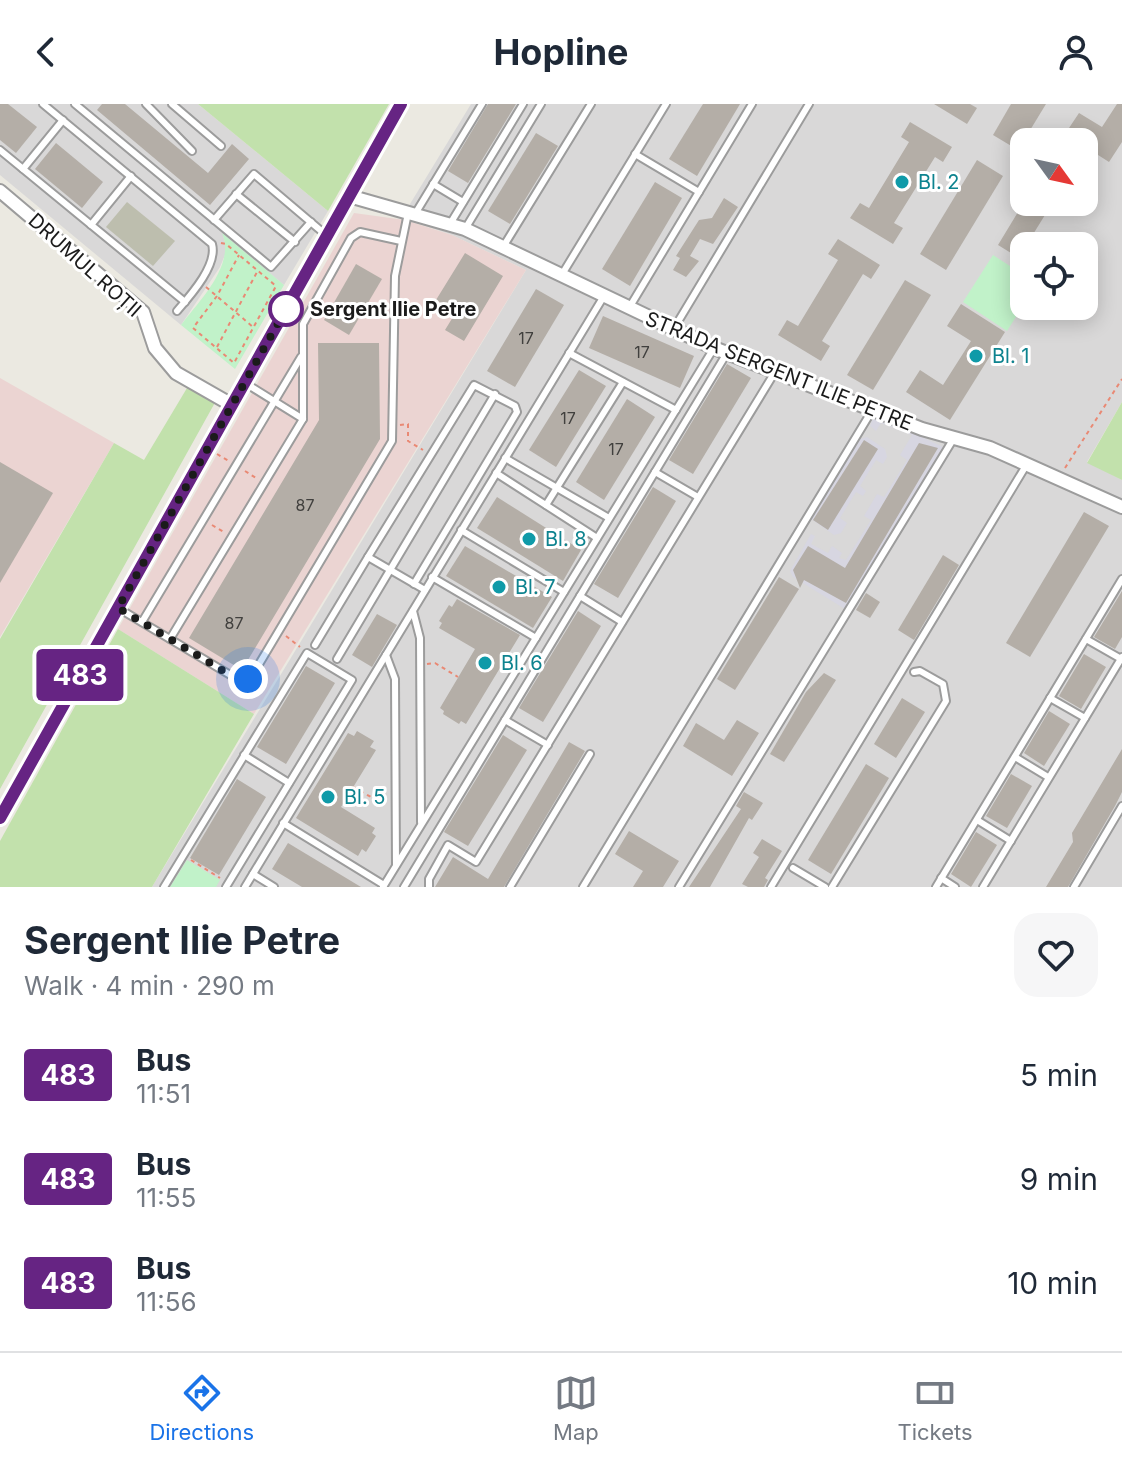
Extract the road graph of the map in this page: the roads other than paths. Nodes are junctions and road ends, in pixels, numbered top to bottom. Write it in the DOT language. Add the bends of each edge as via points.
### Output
graph roads {
  1 [pos="43,104"];
  2 [pos="75,104"];
  3 [pos="146,104"];
  4 [pos="172,104"];
  5 [pos="401,104"];
  6 [pos="482,104"];
  7 [pos="523,104"];
  8 [pos="541,104"];
  9 [pos="591,104"];
  10 [pos="666,104"];
  11 [pos="752,104"];
  12 [pos="809,104"];
  13 [pos="63,120"];
  14 [pos="221,146"];
  15 [pos="0,150"];
  16 [pos="192,151"];
  17 [pos="635,154"];
  18 [pos="23,169"];
  19 [pos="131,176"];
  20 [pos="433,184"];
  21 [pos="0,191"];
  22 [pos="699,192"];
  23 [pos="236,194"];
  24 [pos="349,196"];
  25 [pos="463,202"];
  26 [pos="411,214"];
  27 [pos="214,220"];
  28 [pos="311,222"];
  29 [pos="450,224"];
  30 [pos="91,225"];
  31 [pos="465,229"];
  32 [pos="327,235"];
  33 [pos="401,241"];
  34 [pos="295,242"];
  35 [pos="503,247"];
  36 [pos="561,276"];
  37 [pos="604,296"];
  38 [pos="185,302"];
  39 [pos="629,308"];
  40 [pos="177,311"];
  41 [pos="673,330"];
  42 [pos="714,348"];
  43 [pos="569,353"];
  44 [pos="727,353"];
  45 [pos="301,357"];
  46 [pos="775,372"];
  47 [pos="623,382"];
  48 [pos="245,383"];
  49 [pos="495,394"];
  50 [pos="275,402"];
  51 [pos="232,405"];
  52 [pos="873,409"];
  53 [pos="676,410"];
  54 [pos="303,419"];
  55 [pos="954,438"];
  56 [pos="505,458"];
  57 [pos="1027,464"];
  58 [pos="655,472"];
  59 [pos="496,473"];
  60 [pos="556,489"];
  61 [pos="698,497"];
  62 [pos="546,505"];
  63 [pos="1122,507"];
  64 [pos="609,518"];
  65 [pos="461,530"];
  66 [pos="597,538"];
  67 [pos="368,557"];
  68 [pos="391,570"];
  69 [pos="432,577"];
  70 [pos="1122,579"];
  71 [pos="414,584"];
  72 [pos="425,590"];
  73 [pos="564,592"];
  74 [pos="580,596"];
  75 [pos="118,608"];
  76 [pos="413,611"];
  77 [pos="142,622"];
  78 [pos="622,622"];
  79 [pos="536,638"];
  80 [pos="170,639"];
  81 [pos="1086,639"];
  82 [pos="315,645"];
  83 [pos="386,655"];
  84 [pos="1121,658"];
  85 [pos="337,659"];
  86 [pos="914,672"];
  87 [pos="1050,698"];
  88 [pos="1085,718"];
  89 [pos="505,720"];
  90 [pos="548,745"];
  91 [pos="590,754"];
  92 [pos="244,755"];
  93 [pos="1015,757"];
  94 [pos="1048,777"];
  95 [pos="289,783"];
  96 [pos="1122,806"];
  97 [pos="0,818"];
  98 [pos="977,820"];
  99 [pos="283,823"];
  100 [pos="421,826"];
  101 [pos="1011,841"];
  102 [pos="396,866"];
  103 [pos="793,868"];
  104 [pos="253,874"];
  105 [pos="941,878"];
  106 [pos="227,885"];
  107 [pos="384,886"];
  108 [pos="406,886"];
  109 [pos="164,887"];
  110 [pos="245,887"];
  111 [pos="274,887"];
  112 [pos="429,887"];
  113 [pos="510,887"];
  114 [pos="583,887"];
  115 [pos="679,887"];
  116 [pos="771,887"];
  117 [pos="825,887"];
  118 [pos="832,887"];
  119 [pos="936,887"];
  120 [pos="955,887"];
  121 [pos="983,887"];
  122 [pos="1074,887"];
  1 -- 13 [label="lane"];
  2 -- 27 [label="lane"];
  3 -- 16 [label="lane"];
  4 -- 14 [label="lane"];
  5 -- 24 [label="street"];
  6 -- 20 [label="lane"];
  7 -- 25 [label="lane"];
  8 -- 31 [label="lane"];
  9 -- 35 [label="lane"];
  10 -- 17 [label="lane"];
  11 -- 22 [label="lane"];
  12 -- 41 [label="lane"];
  13 -- 18 [label="lane"];
  13 -- 19 [label="lane"];
  15 -- 18 [label="lane"];
  17 -- 22 [label="lane"];
  17 -- 36 [label="lane"];
  18 -- 30 [label="lane"];
  19 -- 30 [label="lane"];
  19 -- 38 [label="lane" via="208,239 214,250"];
  20 -- 25 [label="lane"];
  20 -- 26 [label="lane"];
  21 -- 51 [label="street, DRUMUL ROȚII" via="143,312 155,348 176,373"];
  22 -- 39 [label="lane"];
  23 -- 27 [label="lane"];
  23 -- 28 [label="lane" via="254,174"];
  23 -- 34 [label="lane"];
  24 -- 26 [label="street, STRADA SERGENT ILIE PETRE"];
  24 -- 32 [label="street"];
  25 -- 29 [label="lane"];
  26 -- 29 [label="street, STRADA SERGENT ILIE PETRE"];
  26 -- 33 [label="lane"];
  27 -- 34 [label="lane" via="271,267"];
  28 -- 32 [label="lane"];
  28 -- 34 [label="lane"];
  29 -- 31 [label="street, STRADA SERGENT ILIE PETRE"];
  30 -- 38 [label="lane"];
  31 -- 35 [label="street, STRADA SERGENT ILIE PETRE"];
  32 -- 48 [label="street"];
  33 -- 45 [label="lane" via="360,232 351,238 303,324"];
  33 -- 80 [label="lane" via="390,445 252,676 242,681"];
  35 -- 36 [label="street, STRADA SERGENT ILIE PETRE"];
  36 -- 37 [label="street, STRADA SERGENT ILIE PETRE"];
  37 -- 39 [label="street, STRADA SERGENT ILIE PETRE"];
  37 -- 43 [label="lane"];
  38 -- 40 [label="lane"];
  39 -- 41 [label="street, STRADA SERGENT ILIE PETRE"];
  41 -- 42 [label="street, STRADA SERGENT ILIE PETRE"];
  42 -- 44 [label="street, STRADA SERGENT ILIE PETRE"];
  42 -- 53 [label="lane"];
  43 -- 47 [label="lane"];
  43 -- 56 [label="lane"];
  44 -- 46 [label="street, STRADA SERGENT ILIE PETRE"];
  44 -- 58 [label="lane"];
  45 -- 50 [label="lane"];
  45 -- 54 [label="lane"];
  46 -- 52 [label="street, STRADA SERGENT ILIE PETRE"];
  46 -- 61 [label="lane"];
  47 -- 53 [label="lane"];
  47 -- 60 [label="lane"];
  48 -- 50 [label="lane"];
  48 -- 51 [label="street"];
  49 -- 67 [label="lane" via="474,385"];
  49 -- 68 [label="lane"];
  49 -- 71 [label="lane" via="517,412"];
  50 -- 54 [label="lane"];
  50 -- 77 [label="lane"];
  51 -- 75 [label="street"];
  52 -- 55 [label="street, STRADA SERGENT ILIE PETRE"];
  52 -- 114 [label="lane"];
  53 -- 64 [label="lane"];
  54 -- 80 [label="lane"];
  55 -- 57 [label="street, STRADA SERGENT ILIE PETRE"];
  55 -- 115 [label="lane"];
  56 -- 59 [label="lane"];
  56 -- 60 [label="lane"];
  57 -- 63 [label="street, STRADA SERGENT ILIE PETRE"];
  57 -- 116 [label="lane"];
  58 -- 61 [label="lane"];
  58 -- 74 [label="lane"];
  59 -- 62 [label="lane"];
  59 -- 65 [label="lane"];
  60 -- 62 [label="lane"];
  60 -- 64 [label="lane"];
  61 -- 78 [label="lane"];
  62 -- 66 [label="lane"];
  64 -- 66 [label="lane"];
  65 -- 69 [label="lane"];
  65 -- 73 [label="lane"];
  66 -- 73 [label="lane"];
  67 -- 68 [label="lane"];
  67 -- 82 [label="lane"];
  68 -- 71 [label="lane"];
  68 -- 85 [label="lane"];
  69 -- 72 [label="lane"];
  69 -- 79 [label="lane"];
  70 -- 81 [label="lane"];
  71 -- 72 [label="lane"];
  72 -- 76 [label="lane"];
  73 -- 79 [label="lane"];
  74 -- 78 [label="lane"];
  74 -- 89 [label="lane"];
  75 -- 77 [label="lane"];
  75 -- 97 [label="street"];
  76 -- 83 [label="lane"];
  76 -- 100 [label="lane" via="420,629"];
  77 -- 80 [label="lane"];
  78 -- 90 [label="lane"];
  79 -- 100 [label="lane"];
  81 -- 84 [label="lane"];
  81 -- 87 [label="lane"];
  83 -- 99 [label="lane"];
  83 -- 102 [label="lane" via="395,679"];
  84 -- 88 [label="lane"];
  86 -- 118 [label="lane" via="943,684 946,701"];
  87 -- 88 [label="lane"];
  87 -- 93 [label="lane"];
  88 -- 94 [label="lane"];
  89 -- 90 [label="lane"];
  89 -- 108 [label="lane"];
  90 -- 112 [label="lane" via="476,862 448,845"];
  91 -- 113 [label="lane"];
  92 -- 95 [label="lane"];
  92 -- 95 [label="lane" via="307,653 352,680"];
  92 -- 109 [label="lane"];
  93 -- 94 [label="lane"];
  93 -- 98 [label="lane"];
  94 -- 101 [label="lane"];
  95 -- 106 [label="lane"];
  96 -- 122 [label="lane"];
  98 -- 101 [label="lane"];
  98 -- 105 [label="lane"];
  99 -- 104 [label="lane"];
  99 -- 107 [label="lane"];
  100 -- 102 [label="lane"];
  101 -- 121 [label="lane"];
  102 -- 107 [label="lane"];
  103 -- 117 [label="lane"];
  104 -- 110 [label="lane"];
  104 -- 111 [label="lane"];
  105 -- 119 [label="lane"];
  105 -- 120 [label="lane"];
}
